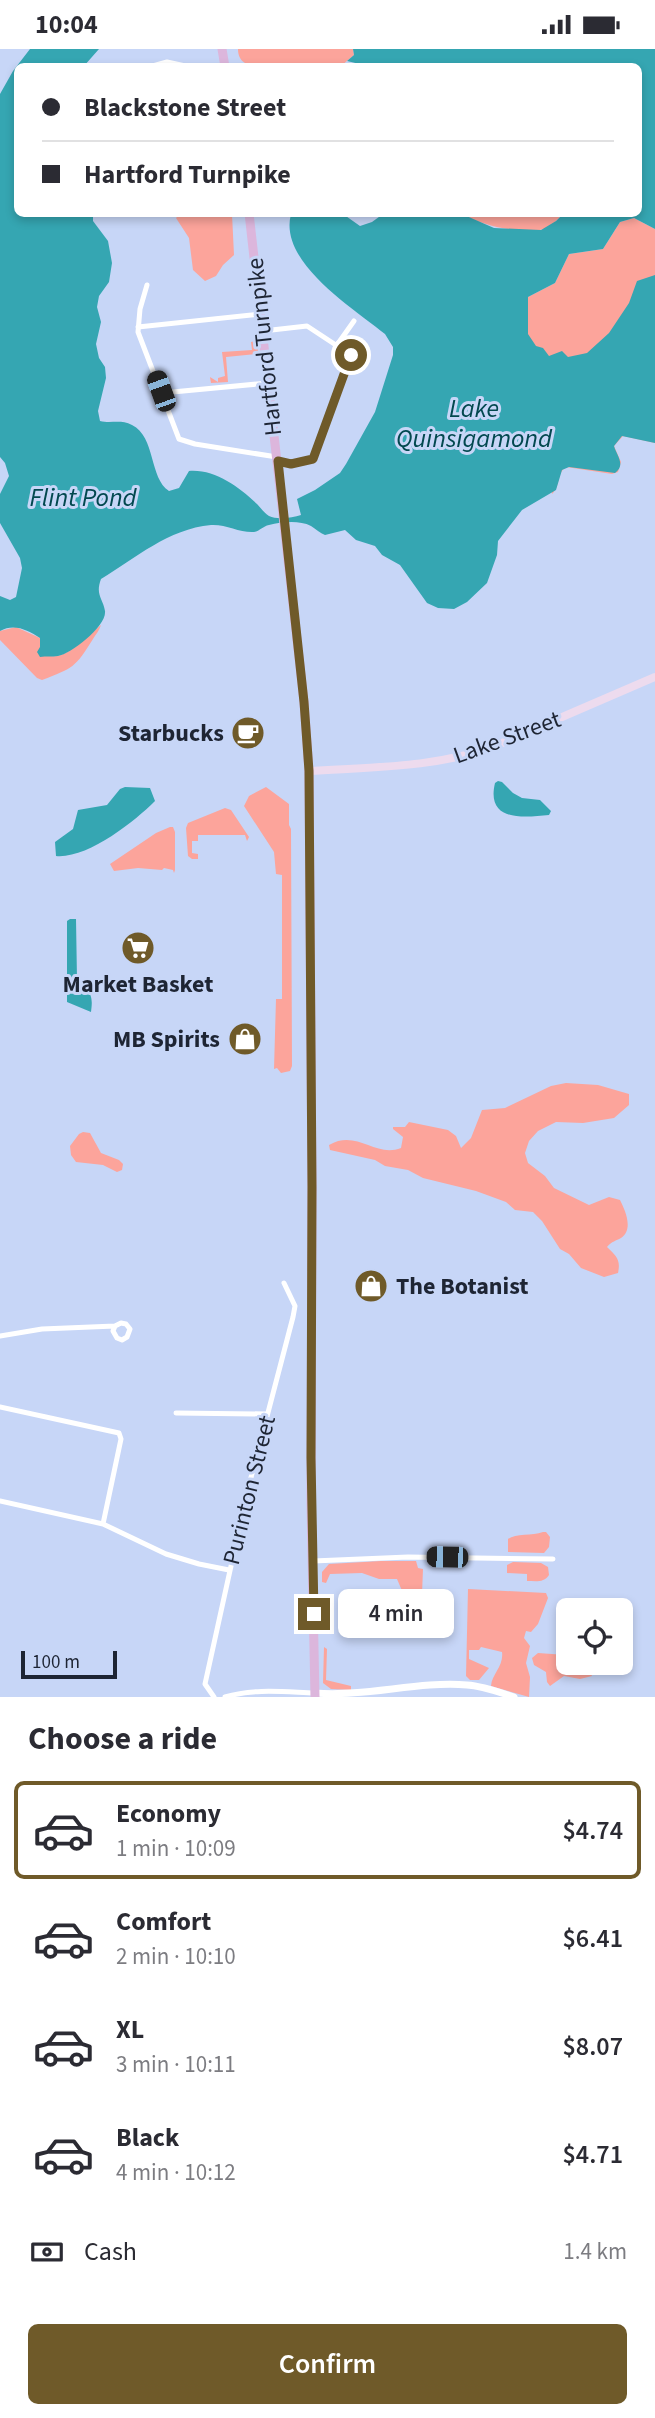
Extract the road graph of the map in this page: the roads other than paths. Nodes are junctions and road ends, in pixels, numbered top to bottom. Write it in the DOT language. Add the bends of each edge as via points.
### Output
graph roads {
  1 [pos="249,217"];
  2 [pos="147,285"];
  3 [pos="260,314"];
  4 [pos="354,321"];
  5 [pos="138,327"];
  6 [pos="263,331"];
  7 [pos="337,345"];
  8 [pos="268,383"];
  9 [pos="162,393"];
  10 [pos="277,459"];
  11 [pos="655,677"];
  12 [pos="309,771"];
  13 [pos="284,1283"];
  14 [pos="115,1326"];
  15 [pos="0,1336"];
  16 [pos="0,1407"];
  17 [pos="176,1413"];
  18 [pos="267,1413"];
  19 [pos="0,1501"];
  20 [pos="103,1524"];
  21 [pos="553,1559"];
  22 [pos="313,1561"];
  23 [pos="229,1570"];
  24 [pos="315,1695"];
  25 [pos="214,1697"];
  26 [pos="225,1697"];
  27 [pos="514,1697"];
  1 -- 3 [label="main road, Hartford Turnpike"];
  2 -- 5 [label="street"];
  3 -- 5 [label="street"];
  3 -- 6 [label="main road, Hartford Turnpike"];
  4 -- 7 [label="street"];
  5 -- 9 [label="street"];
  6 -- 7 [label="street" via="307,326"];
  6 -- 8 [label="main road, Hartford Turnpike"];
  7 -- 10 [label="street" via="351,355 317,453 308,462 291,464"];
  8 -- 9 [label="street"];
  8 -- 10 [label="main road, Hartford Turnpike"];
  9 -- 10 [label="street" via="181,440"];
  10 -- 12 [label="main road, Hartford Turnpike"];
  11 -- 12 [label="main road, Lake Street" via="467,754 415,764"];
  12 -- 22 [label="main road, Hartford Turnpike"];
  13 -- 18 [label="street, Purinton Street" via="295,1306"];
  14 -- 15 [label="street"];
  16 -- 20 [label="street" via="119,1433"];
  17 -- 18 [label="street"];
  18 -- 23 [label="street, Purinton Street"];
  19 -- 20 [label="street"];
  20 -- 23 [label="street" via="166,1554"];
  21 -- 22 [label="street"];
  22 -- 24 [label="main road, Hartford Turnpike"];
  23 -- 25 [label="street, Purinton Street" via="205,1683"];
  24 -- 26 [label="street" via="261,1691"];
  24 -- 27 [label="street" via="457,1684"];
}
